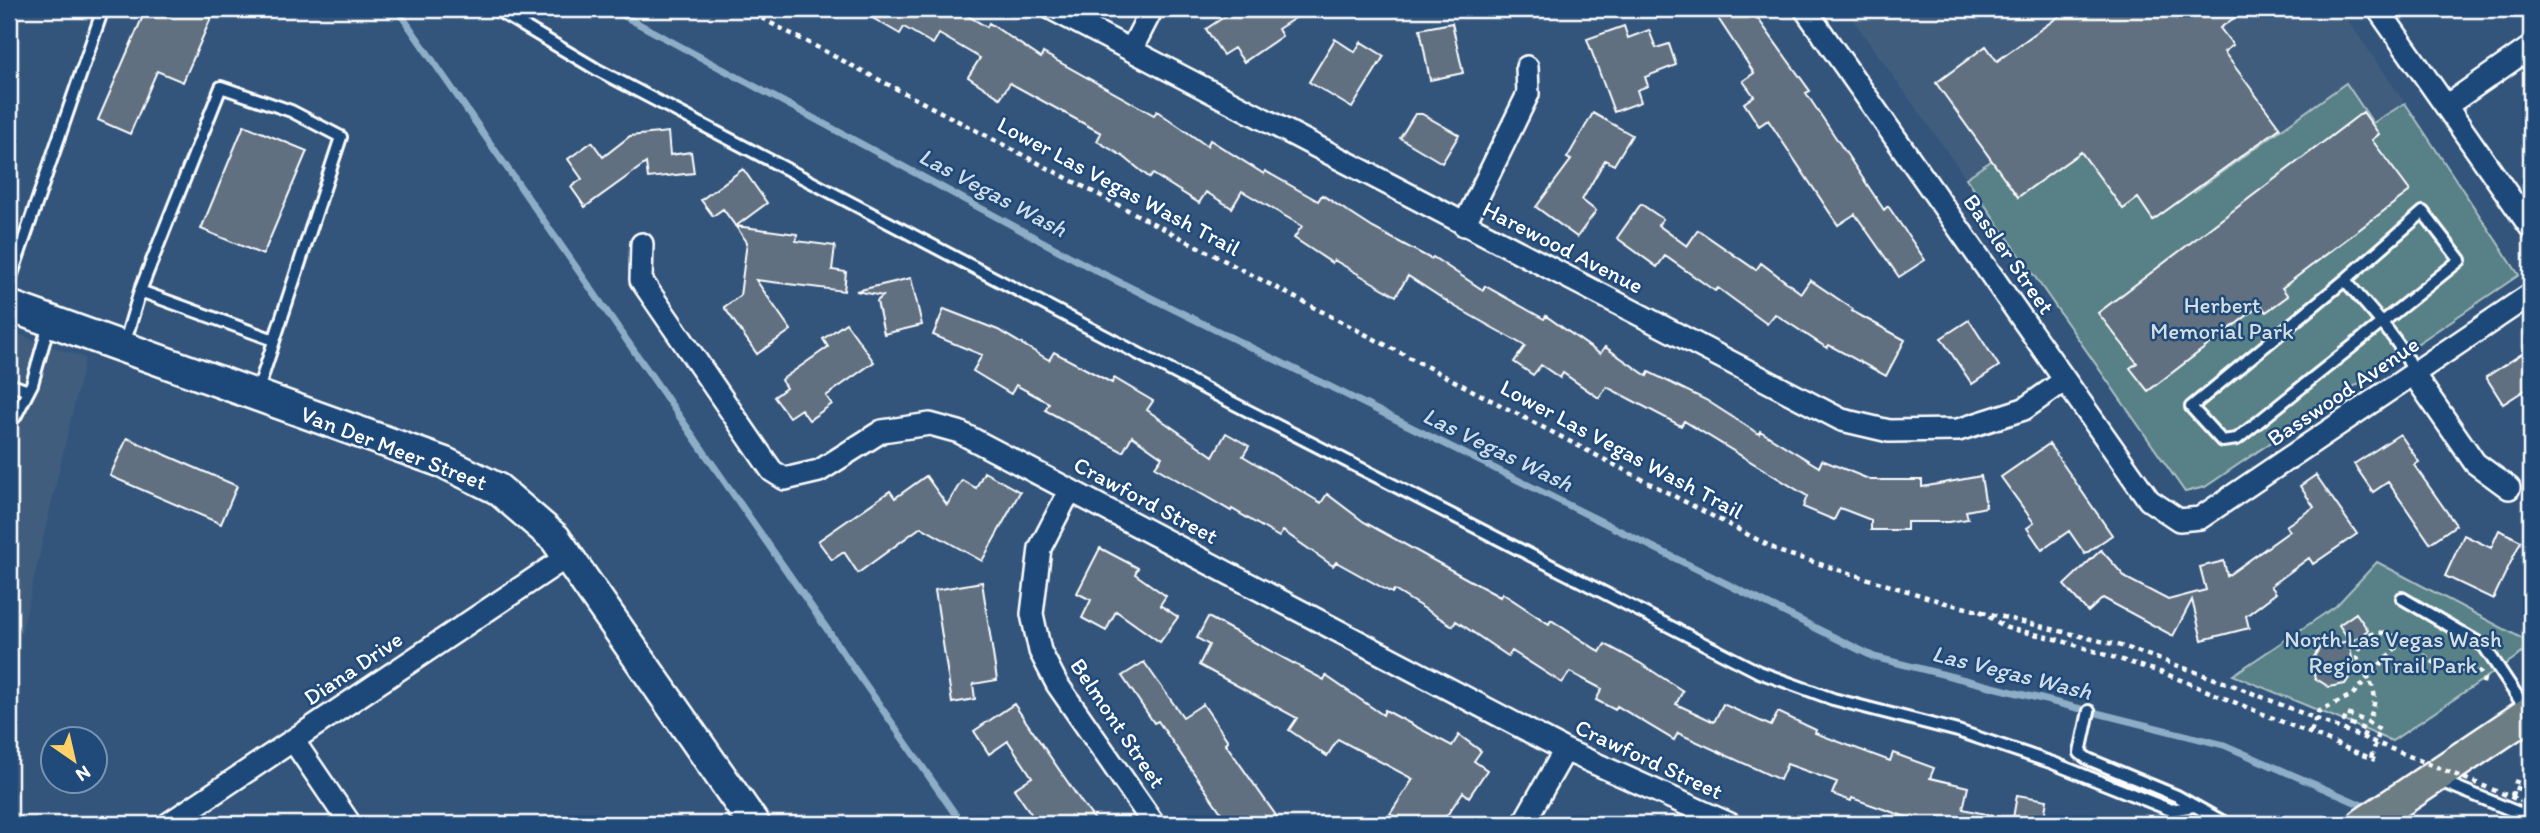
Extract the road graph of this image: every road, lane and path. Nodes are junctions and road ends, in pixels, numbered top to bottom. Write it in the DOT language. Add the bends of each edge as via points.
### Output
graph roads {
  1 [pos="103,9"];
  2 [pos="495,9"];
  3 [pos="744,9"];
  4 [pos="1052,9"];
  5 [pos="1152,9"];
  6 [pos="1805,9"];
  7 [pos="2378,9"];
  8 [pos="2531,47"];
  9 [pos="1131,50"];
  10 [pos="1527,67"];
  11 [pos="2445,106"];
  12 [pos="1464,225"];
  13 [pos="2531,228"];
  14 [pos="642,244"];
  15 [pos="2345,280"];
  16 [pos="9,283"];
  17 [pos="140,291"];
  18 [pos="2531,295"];
  19 [pos="9,306"];
  20 [pos="50,321"];
  21 [pos="2381,325"];
  22 [pos="274,340"];
  23 [pos="123,348"];
  24 [pos="2414,375"];
  25 [pos="2065,380"];
  26 [pos="9,384"];
  27 [pos="28,391"];
  28 [pos="256,395"];
  29 [pos="12,418"];
  30 [pos="2510,488"];
  31 [pos="1070,490"];
  32 [pos="2179,520"];
  33 [pos="568,556"];
  34 [pos="2403,598"];
  35 [pos="1976,609"];
  36 [pos="2401,641"];
  37 [pos="2368,678"];
  38 [pos="2482,687"];
  39 [pos="2089,711"];
  40 [pos="2530,713"];
  41 [pos="2368,722"];
  42 [pos="2311,732"];
  43 [pos="2363,737"];
  44 [pos="293,740"];
  45 [pos="1565,750"];
  46 [pos="2427,781"];
  47 [pos="2531,788"];
  48 [pos="2531,794"];
  49 [pos="2531,805"];
  50 [pos="2194,806"];
  51 [pos="2526,816"];
  52 [pos="167,824"];
  53 [pos="350,824"];
  54 [pos="754,824"];
  55 [pos="1154,824"];
  56 [pos="1522,824"];
  57 [pos="1730,824"];
  58 [pos="2227,824"];
  59 [pos="2364,824"];
  1 -- 16 [label="lane"];
  2 -- 50 [label="lane" via="596,69 1207,390 1759,672 1833,699 1958,731 2171,810"];
  3 -- 35 [label="path, Lower Las Vegas Wash Trail" via="1781,552"];
  4 -- 9 [label="street, Harewood Avenue"];
  5 -- 9 [label="street"];
  6 -- 25 [label="street, Bassler Street"];
  7 -- 11 [label="street"];
  8 -- 11 [label="street"];
  9 -- 12 [label="street, Harewood Avenue"];
  10 -- 12 [label="street" via="1528,94"];
  11 -- 13 [label="street"];
  12 -- 25 [label="street, Harewood Avenue" via="1842,420 1889,431 1958,430 2024,409"];
  14 -- 31 [label="street, Crawford Street" via="641,280 772,471 785,479 820,471 882,431 930,424 959,432"];
  15 -- 21 [label="lane"];
  15 -- 21 [label="lane" via="2423,212 2460,260"];
  15 -- 21 [label="lane" via="2191,407 2222,441 2237,439"];
  17 -- 22 [label="lane"];
  17 -- 22 [label="lane" via="221,87 291,111 341,137"];
  17 -- 23 [label="lane"];
  18 -- 24 [label="street, Basswood Avenue"];
  19 -- 20 [label="street, Van Der Meer Street"];
  20 -- 23 [label="street, Van Der Meer Street"];
  20 -- 27 [label="lane"];
  21 -- 24 [label="lane" via="2410,361"];
  22 -- 28 [label="lane"];
  23 -- 28 [label="street, Van Der Meer Street"];
  24 -- 30 [label="street" via="2475,463"];
  24 -- 32 [label="street, Basswood Avenue" via="2200,518"];
  25 -- 32 [label="street, Bassler Street" via="2149,500"];
  26 -- 27 [label="lane"];
  27 -- 29 [label="lane"];
  28 -- 33 [label="street, Van Der Meer Street" via="445,463 498,489 555,538"];
  31 -- 45 [label="street, Crawford Street"];
  31 -- 55 [label="street, Belmont Street" via="1040,548 1032,614 1041,651 1057,684"];
  33 -- 44 [label="street, Diana Drive"];
  33 -- 54 [label="street, Van Der Meer Street"];
  34 -- 40 [label="lane" via="2484,646"];
  35 -- 42 [label="path" via="2007,628 2134,663"];
  35 -- 43 [label="path, Lower Las Vegas Wash Trail, bridge" via="2125,647"];
  36 -- 37 [label="path"];
  36 -- 37 [label="path" via="2379,631 2368,636 2357,658"];
  36 -- 38 [label="path" via="2453,672 2479,669"];
  37 -- 41 [label="path" via="2376,692"];
  37 -- 42 [label="path" via="2352,695 2318,712"];
  39 -- 50 [label="lane" via="2080,753"];
  40 -- 46 [label="main road"];
  41 -- 42 [label="path" via="2380,730 2373,759"];
  41 -- 43 [label="path" via="2347,714 2344,721 2366,730"];
  43 -- 49 [label="path, Lower Las Vegas Wash Trail, bridge"];
  44 -- 52 [label="street, Diana Drive"];
  44 -- 53 [label="street"];
  45 -- 56 [label="street"];
  45 -- 57 [label="street, Crawford Street"];
  46 -- 51 [label="lane"];
  46 -- 59 [label="main road"];
  47 -- 48 [label="path" via="2514,784"];
  50 -- 58 [label="lane"];
}
